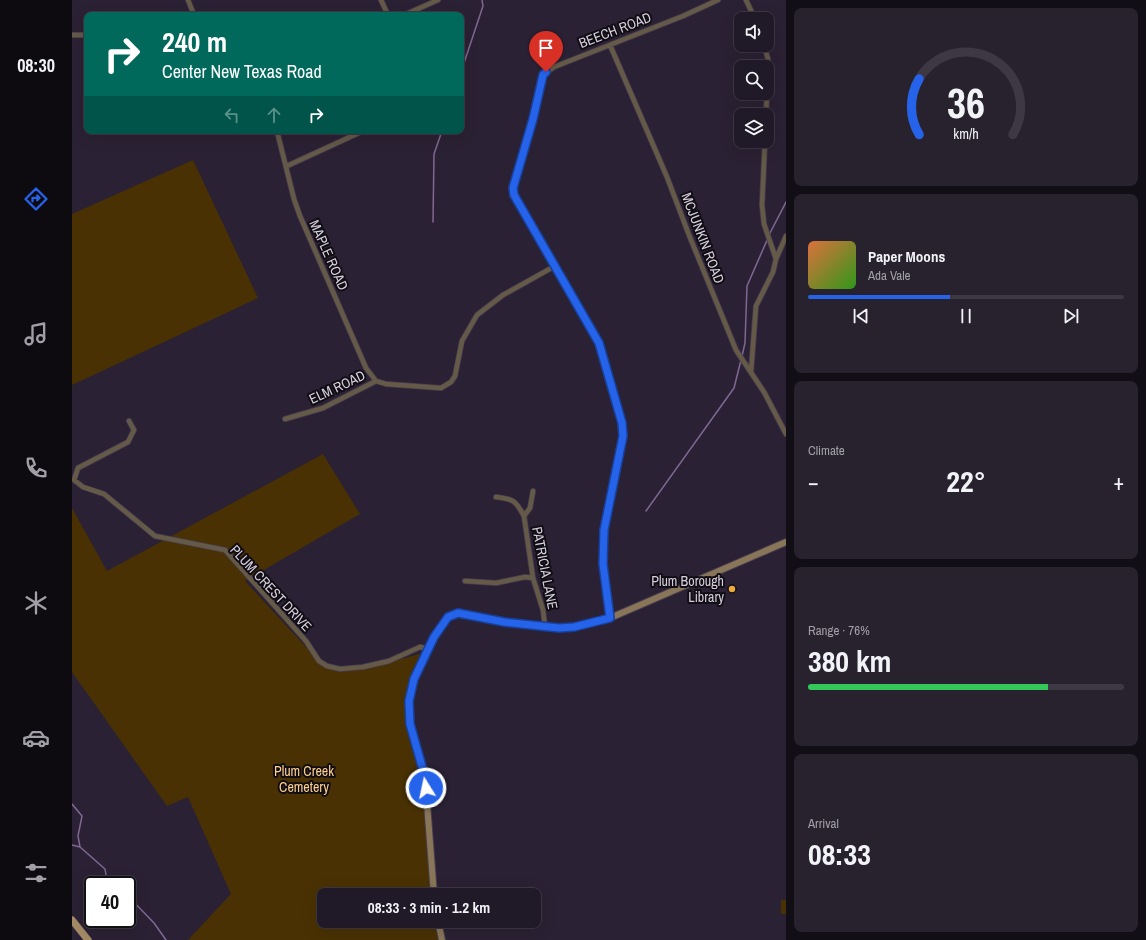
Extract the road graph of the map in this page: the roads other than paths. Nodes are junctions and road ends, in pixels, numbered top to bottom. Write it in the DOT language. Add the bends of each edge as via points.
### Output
graph roads {
  1 [pos="188,0"];
  2 [pos="382,0"];
  3 [pos="438,0"];
  4 [pos="718,0"];
  5 [pos="746,0"];
  6 [pos="193,12"];
  7 [pos="387,12"];
  8 [pos="411,12"];
  9 [pos="752,12"];
  10 [pos="72,34"];
  11 [pos="84,35"];
  12 [pos="610,45"];
  13 [pos="278,134"];
  14 [pos="356,134"];
  15 [pos="765,148"];
  16 [pos="287,166"];
  17 [pos="786,236"];
  18 [pos="776,259"];
  19 [pos="555,266"];
  20 [pos="750,372"];
  21 [pos="376,381"];
  22 [pos="285,419"];
  23 [pos="129,421"];
  24 [pos="786,434"];
  25 [pos="533,491"];
  26 [pos="496,497"];
  27 [pos="524,516"];
  28 [pos="786,542"];
  29 [pos="533,578"];
  30 [pos="465,581"];
  31 [pos="610,618"];
  32 [pos="545,627"];
  33 [pos="429,649"];
  34 [pos="433,888"];
  35 [pos="72,920"];
  36 [pos="439,928"];
  37 [pos="88,940"];
  38 [pos="442,940"];
  1 -- 6 [label="street"];
  2 -- 7 [label="street"];
  3 -- 8 [label="street"];
  4 -- 12 [label="street, BEECH ROAD"];
  5 -- 9 [label="street"];
  10 -- 11 [label="street"];
  12 -- 19 [label="street, BEECH ROAD" via="554,67 543,75 513,188 519,206"];
  12 -- 20 [label="street, MCJUNKIN ROAD" via="667,177 736,350"];
  13 -- 16 [label="street, MAPLE ROAD"];
  14 -- 16 [label="street"];
  15 -- 18 [label="street" via="762,205 764,224"];
  16 -- 21 [label="street, MAPLE ROAD" via="300,216 366,368"];
  17 -- 18 [label="street"];
  18 -- 20 [label="street" via="773,272 756,306"];
  19 -- 21 [label="street" via="503,295 477,315 462,341 455,376 451,382 441,388"];
  19 -- 31 [label="street, BEECH ROAD" via="599,343 623,432 604,530 603,564"];
  20 -- 24 [label="street, MCJUNKIN ROAD" via="764,392"];
  21 -- 22 [label="street, ELM ROAD" via="323,408"];
  23 -- 33 [label="street, PLUM CREST DRIVE" via="134,430 128,442 78,468 74,480 83,487 104,494 155,536 225,550 306,641 319,661 327,666 363,667 389,662 420,647"];
  25 -- 27 [label="street, PATRICIA LANE" via="530,508"];
  26 -- 27 [label="street" via="515,501"];
  27 -- 29 [label="street, PATRICIA LANE"];
  28 -- 31 [label="street"];
  29 -- 30 [label="street" via="525,577 496,583"];
  29 -- 32 [label="street, PATRICIA LANE" via="544,610"];
  31 -- 32 [label="street" via="574,627"];
  32 -- 33 [label="street" via="458,613 443,622"];
  33 -- 34 [label="street" via="414,679 409,701 410,724 425,777"];
  35 -- 37 [label="main road"];
  36 -- 38 [label="street"];
}
